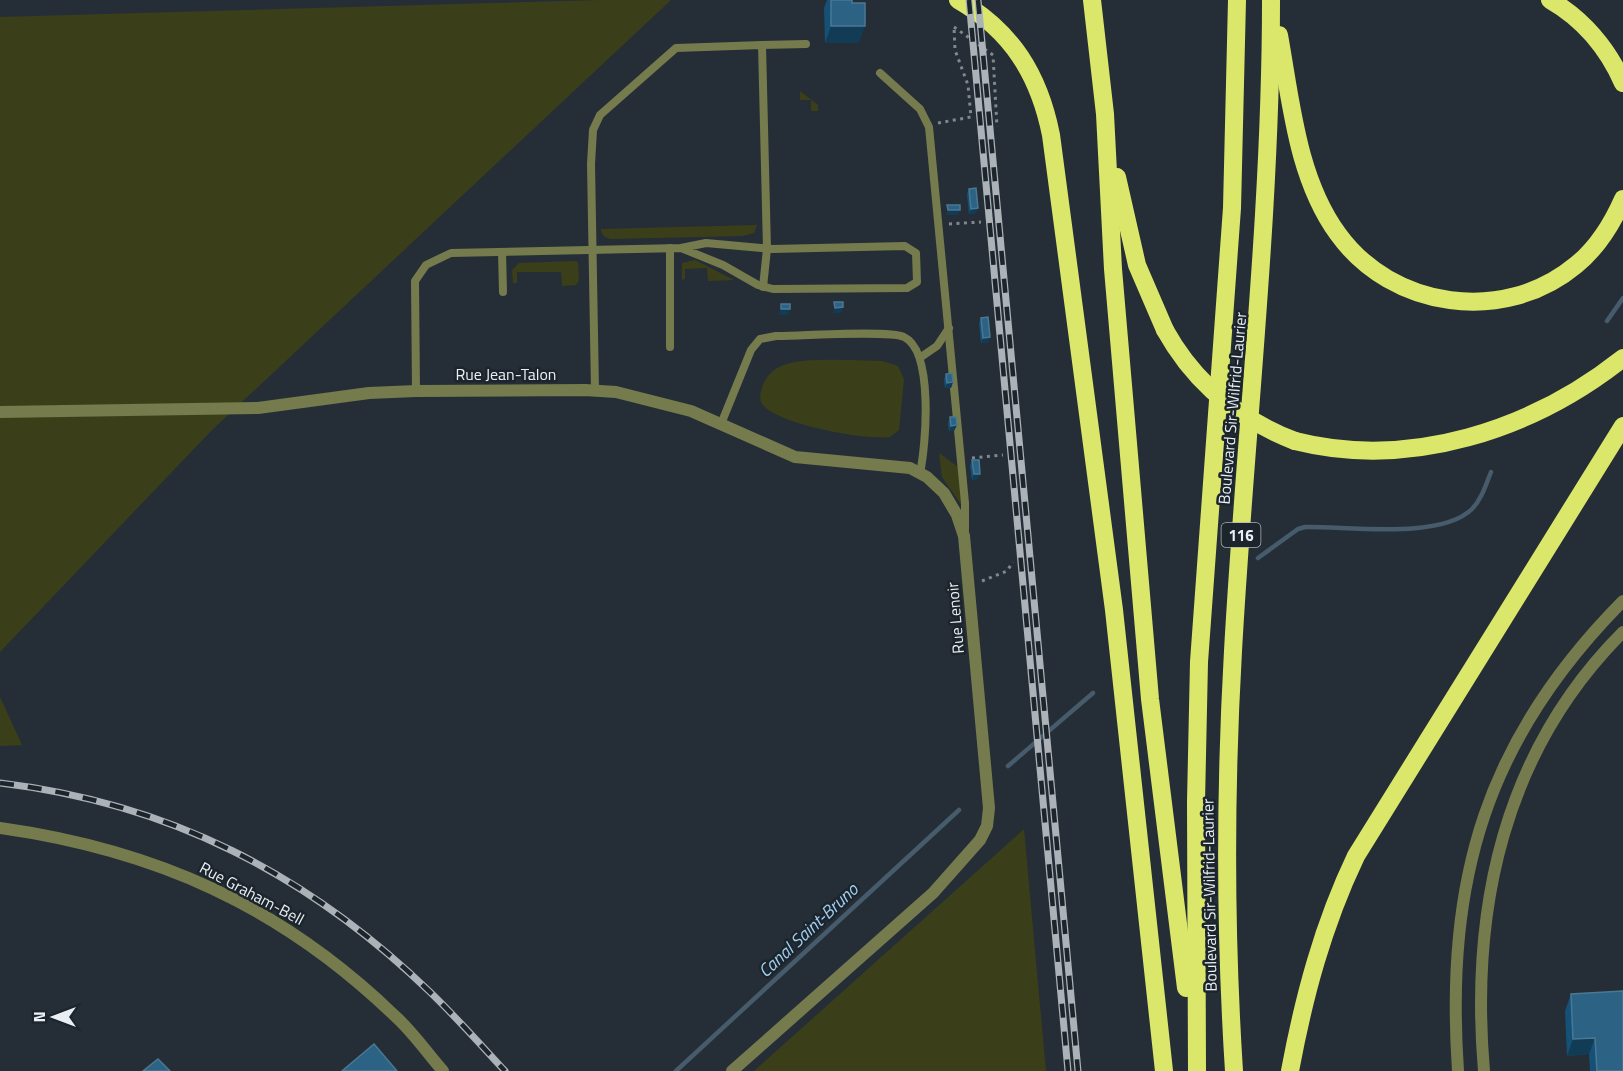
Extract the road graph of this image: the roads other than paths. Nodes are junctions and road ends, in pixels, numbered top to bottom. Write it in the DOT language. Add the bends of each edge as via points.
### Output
graph roads {
  1 [pos="958,0"];
  2 [pos="1092,0"];
  3 [pos="1237,0"];
  4 [pos="1271,0"];
  5 [pos="1550,0"];
  6 [pos="806,44"];
  7 [pos="762,45"];
  8 [pos="880,73"];
  9 [pos="1623,84"];
  10 [pos="1104,114"];
  11 [pos="1623,199"];
  12 [pos="670,248"];
  13 [pos="681,248"];
  14 [pos="767,249"];
  15 [pos="592,250"];
  16 [pos="502,252"];
  17 [pos="763,287"];
  18 [pos="503,292"];
  19 [pos="949,326"];
  20 [pos="670,347"];
  21 [pos="921,357"];
  22 [pos="1623,358"];
  23 [pos="595,390"];
  24 [pos="416,391"];
  25 [pos="0,412"];
  26 [pos="721,424"];
  27 [pos="1623,426"];
  28 [pos="920,473"];
  29 [pos="964,536"];
  30 [pos="1623,601"];
  31 [pos="1623,632"];
  32 [pos="0,828"];
  33 [pos="1196,1065"];
  34 [pos="443,1071"];
  35 [pos="732,1071"];
  36 [pos="1164,1071"];
  37 [pos="1234,1071"];
  38 [pos="1290,1071"];
  39 [pos="1458,1071"];
  40 [pos="1484,1071"];
  1 -- 36 [label="highway" via="994,25 1017,48 1038,87 1051,135 1114,610"];
  2 -- 10 [label="highway"];
  3 -- 33 [label="highway, Boulevard Sir-Wilfrid-Laurier / 116" via="1232,208 1198,696"];
  4 -- 11 [label="highway" via="1300,144 1316,194 1347,246 1392,282 1428,296 1464,302 1524,293 1558,278 1585,256 1608,228"];
  4 -- 37 [label="highway, Boulevard Sir-Wilfrid-Laurier / 116" via="1266,218 1229,740 1227,919"];
  5 -- 9 [label="highway" via="1596,39"];
  6 -- 7 [label="lane"];
  7 -- 14 [label="lane"];
  7 -- 15 [label="lane" via="676,48 600,115 592,139"];
  8 -- 19 [label="lane, Rue Lenoir" via="926,117"];
  10 -- 22 [label="highway, bridge" via="1133,250 1165,330 1196,375 1222,401 1251,421 1295,441 1342,451 1373,453 1444,444 1534,412 1579,389"];
  10 -- 33 [label="highway" via="1150,699"];
  12 -- 13 [label="lane"];
  12 -- 15 [label="lane"];
  12 -- 20 [label="lane"];
  13 -- 14 [label="lane" via="706,243"];
  13 -- 17 [label="lane"];
  14 -- 17 [label="lane"];
  14 -- 17 [label="lane" via="905,246 916,253 916,282 907,288"];
  15 -- 16 [label="lane"];
  15 -- 23 [label="lane"];
  16 -- 18 [label="lane"];
  16 -- 24 [label="lane" via="445,254 420,273 414,289"];
  19 -- 21 [label="lane" via="941,341"];
  19 -- 29 [label="lane, Rue Lenoir" via="966,503"];
  21 -- 26 [label="lane" via="910,340 897,334 760,339 751,350"];
  21 -- 28 [label="lane" via="925,434"];
  23 -- 24 [label="street, Rue Jean-Talon"];
  23 -- 26 [label="street, Rue Jean-Talon" via="648,398"];
  24 -- 25 [label="street, Rue Jean-Talon" via="369,393 258,408"];
  26 -- 28 [label="street, Rue Jean-Talon" via="795,457 891,464"];
  27 -- 38 [label="highway" via="1356,856 1325,927 1308,984"];
  28 -- 29 [label="street, Rue Jean-Talon" via="944,493"];
  29 -- 35 [label="street, Rue Lenoir" via="989,808 984,834 908,918"];
  30 -- 39 [label="street" via="1570,658 1534,708 1506,761 1483,818 1457,943"];
  31 -- 40 [label="street" via="1555,720 1527,770 1505,830 1489,888 1484,927 1480,1011"];
  32 -- 34 [label="street, Rue Graham-Bell" via="58,836 118,851 223,893 305,940 396,1016"];
}
